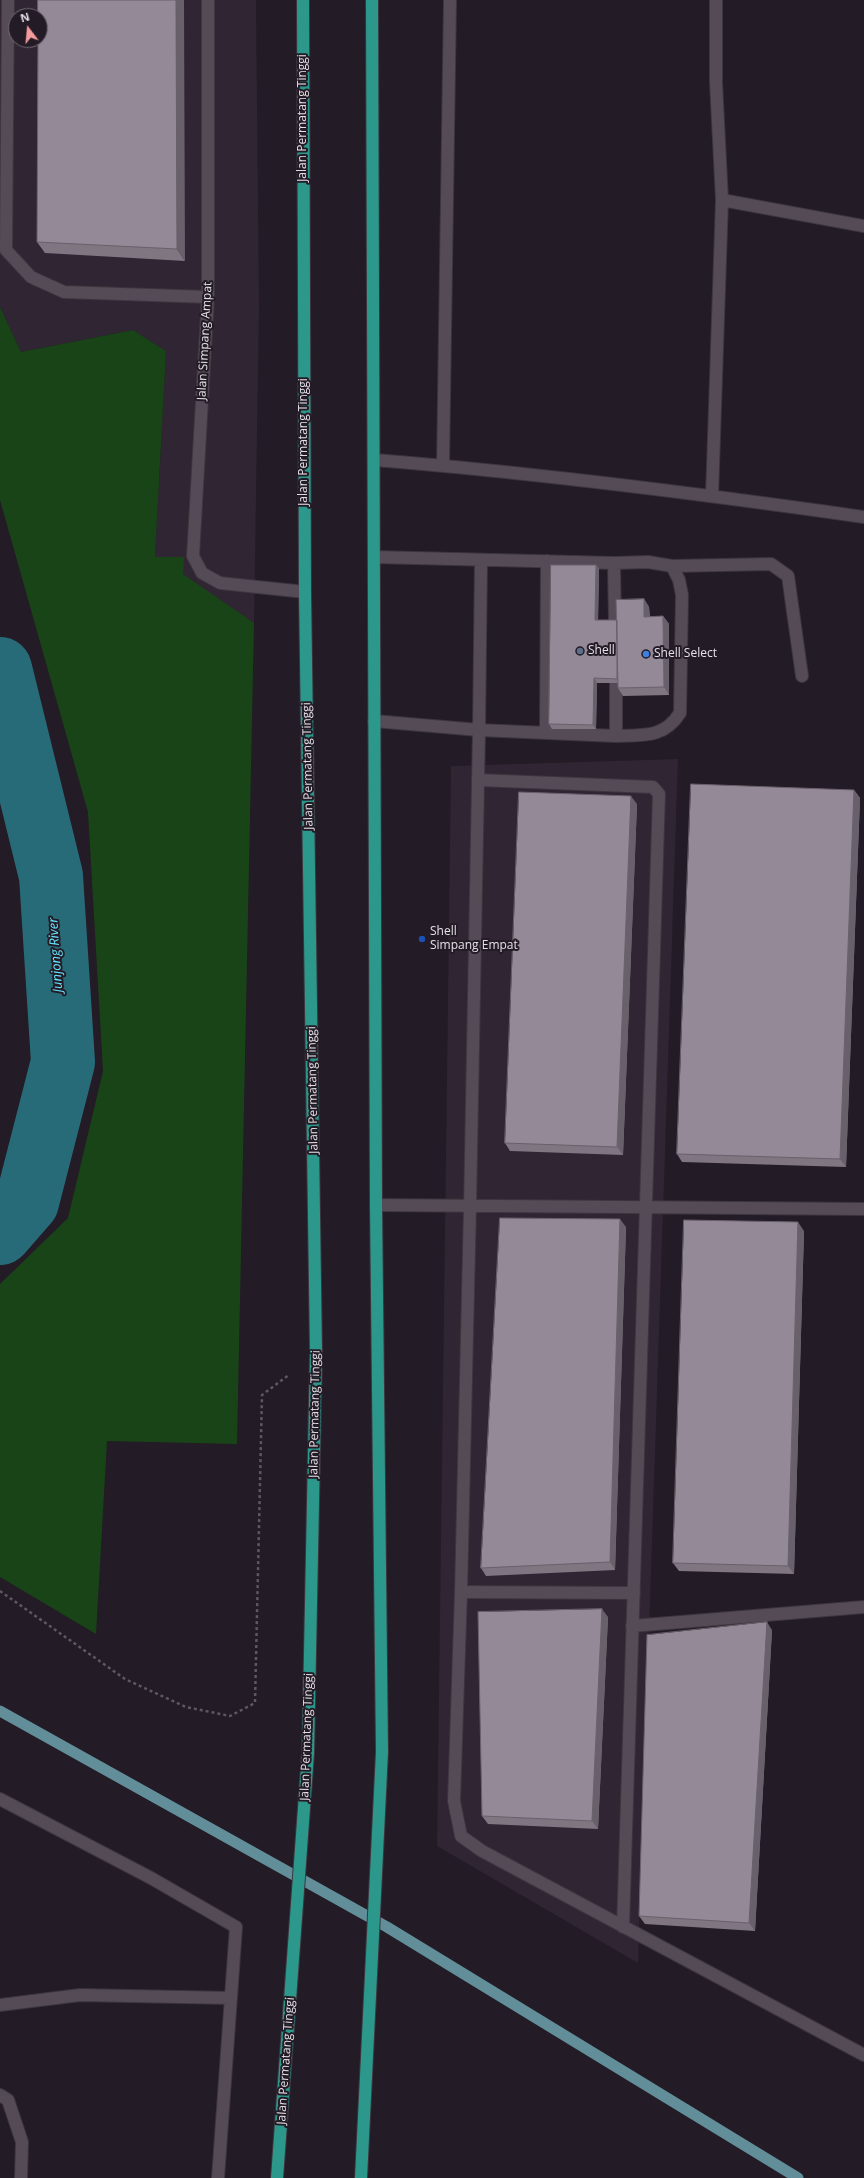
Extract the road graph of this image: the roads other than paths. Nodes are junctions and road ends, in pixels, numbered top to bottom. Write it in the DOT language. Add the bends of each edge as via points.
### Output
graph roads {
  1 [pos="8,0"];
  2 [pos="208,0"];
  3 [pos="303,0"];
  4 [pos="372,0"];
  5 [pos="450,0"];
  6 [pos="716,0"];
  7 [pos="722,200"];
  8 [pos="864,226"];
  9 [pos="208,297"];
  10 [pos="375,460"];
  11 [pos="443,465"];
  12 [pos="712,496"];
  13 [pos="864,517"];
  14 [pos="374,557"];
  15 [pos="481,560"];
  16 [pos="548,561"];
  17 [pos="614,562"];
  18 [pos="672,566"];
  19 [pos="305,592"];
  20 [pos="615,624"];
  21 [pos="802,676"];
  22 [pos="616,683"];
  23 [pos="374,721"];
  24 [pos="479,730"];
  25 [pos="546,733"];
  26 [pos="616,736"];
  27 [pos="478,780"];
  28 [pos="376,1205"];
  29 [pos="470,1207"];
  30 [pos="646,1208"];
  31 [pos="864,1209"];
  32 [pos="461,1592"];
  33 [pos="634,1593"];
  34 [pos="864,1607"];
  35 [pos="632,1626"];
  36 [pos="0,1799"];
  37 [pos="622,1926"];
  38 [pos="231,1998"];
  39 [pos="0,2005"];
  40 [pos="864,2056"];
  41 [pos="0,2095"];
  42 [pos="21,2178"];
  43 [pos="218,2178"];
  44 [pos="278,2178"];
  45 [pos="361,2178"];
  1 -- 9 [label="street" via="6,250 31,277 64,292"];
  2 -- 9 [label="street, Jalan Simpang Ampat"];
  3 -- 19 [label="highway, Jalan Permatang Tinggi"];
  4 -- 10 [label="highway"];
  5 -- 11 [label="street"];
  6 -- 7 [label="street" via="716,82"];
  7 -- 8 [label="street"];
  7 -- 12 [label="street"];
  9 -- 19 [label="street, Jalan Simpang Ampat" via="192,556 202,573 220,583"];
  10 -- 11 [label="street"];
  10 -- 14 [label="highway"];
  11 -- 12 [label="street"];
  12 -- 13 [label="street"];
  14 -- 15 [label="street"];
  14 -- 23 [label="highway"];
  15 -- 16 [label="street"];
  15 -- 24 [label="street"];
  16 -- 17 [label="street"];
  16 -- 25 [label="street"];
  17 -- 18 [label="street" via="648,562"];
  17 -- 20 [label="street"];
  18 -- 21 [label="street" via="771,564 788,576"];
  18 -- 26 [label="street" via="682,595 680,713 673,723 662,731 647,735"];
  19 -- 44 [label="highway, Jalan Permatang Tinggi" via="316,1353 308,1753"];
  22 -- 26 [label="street"];
  23 -- 24 [label="street"];
  23 -- 28 [label="highway"];
  24 -- 25 [label="street"];
  24 -- 27 [label="street"];
  25 -- 26 [label="street"];
  27 -- 29 [label="street"];
  27 -- 30 [label="street" via="653,787 659,794"];
  28 -- 29 [label="street"];
  28 -- 45 [label="highway" via="382,1752"];
  29 -- 30 [label="street"];
  29 -- 32 [label="street"];
  30 -- 31 [label="street"];
  30 -- 33 [label="street"];
  32 -- 33 [label="street"];
  32 -- 37 [label="street" via="454,1801 461,1836 482,1851"];
  33 -- 35 [label="street"];
  34 -- 35 [label="street"];
  35 -- 37 [label="street"];
  36 -- 38 [label="street" via="151,1878 236,1927"];
  37 -- 40 [label="street"];
  38 -- 39 [label="street" via="80,1995"];
  38 -- 43 [label="street"];
  41 -- 42 [label="street" via="8,2100 22,2142"];
}
